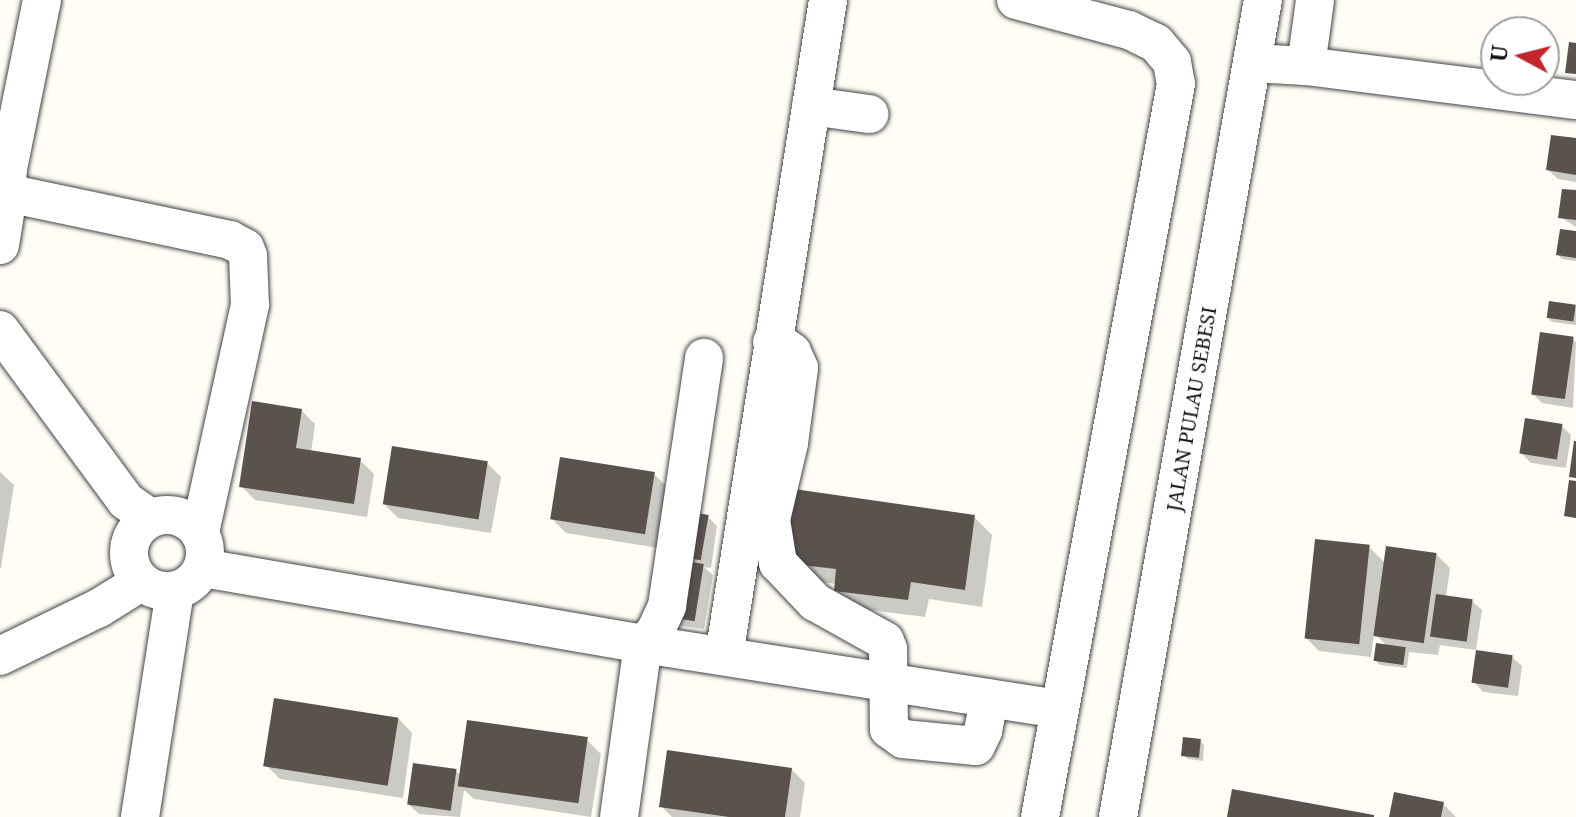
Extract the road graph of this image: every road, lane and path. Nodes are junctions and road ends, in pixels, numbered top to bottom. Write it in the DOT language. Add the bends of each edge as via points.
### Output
graph roads {
  1 [pos="42,0"];
  2 [pos="828,0"];
  3 [pos="1016,0"];
  4 [pos="1263,0"];
  5 [pos="1315,0"];
  6 [pos="1252,63"];
  7 [pos="1306,66"];
  8 [pos="1576,100"];
  9 [pos="811,106"];
  10 [pos="869,114"];
  11 [pos="9,189"];
  12 [pos="0,245"];
  13 [pos="0,330"];
  14 [pos="704,358"];
  15 [pos="773,440"];
  16 [pos="150,518"];
  17 [pos="180,568"];
  18 [pos="643,644"];
  19 [pos="0,656"];
  20 [pos="724,656"];
  21 [pos="888,681"];
  22 [pos="989,699"];
  23 [pos="1059,709"];
  24 [pos="140,817"];
  25 [pos="619,817"];
  26 [pos="1040,817"];
  27 [pos="1118,817"];
  1 -- 11 [label="street" via="8,169"];
  2 -- 9 [label="street"];
  3 -- 23 [label="street" via="1129,30 1156,43 1172,62 1176,84"];
  4 -- 6 [label="street, JALAN PULAU SEBESI"];
  5 -- 7 [label="street"];
  6 -- 7 [label="street"];
  6 -- 27 [label="street, JALAN PULAU SEBESI"];
  7 -- 8 [label="street"];
  9 -- 10 [label="street"];
  9 -- 15 [label="street" via="772,342"];
  11 -- 12 [label="street"];
  11 -- 17 [label="street" via="20,198 230,240 245,248 251,266 250,305"];
  13 -- 16 [label="street" via="126,501"];
  14 -- 18 [label="street" via="667,606"];
  15 -- 20 [label="street"];
  15 -- 21 [label="street" via="771,520 778,563 815,602 885,641"];
  16 -- 17 [label="street" via="176,515 188,520"];
  16 -- 17 [label="street" via="130,547 131,565"];
  17 -- 18 [label="street"];
  17 -- 19 [label="street"];
  17 -- 24 [label="street"];
  18 -- 20 [label="street"];
  18 -- 25 [label="street"];
  20 -- 21 [label="street"];
  21 -- 22 [label="street"];
  21 -- 22 [label="street" via="886,721 903,739 976,746"];
  22 -- 23 [label="street"];
  23 -- 26 [label="street"];
}
